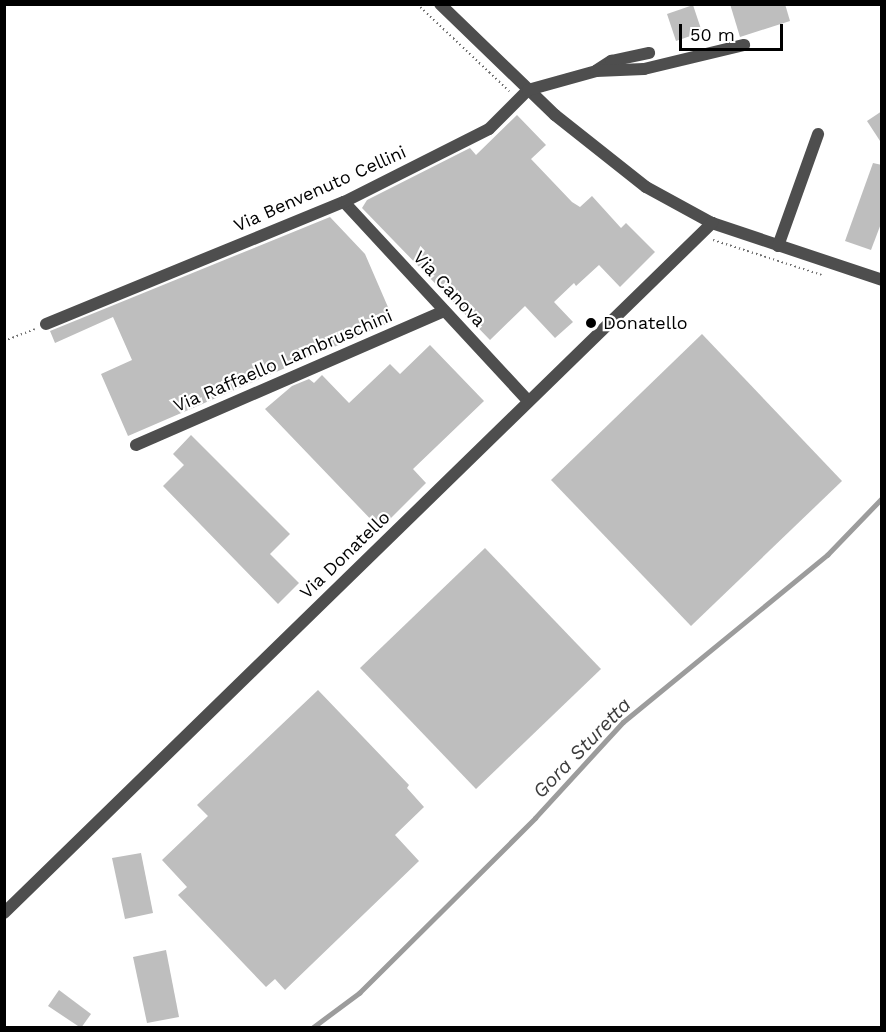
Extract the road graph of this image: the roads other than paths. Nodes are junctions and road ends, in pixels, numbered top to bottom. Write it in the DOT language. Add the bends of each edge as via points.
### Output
graph roads {
  1 [pos="440,4"];
  2 [pos="744,45"];
  3 [pos="649,53"];
  4 [pos="596,70"];
  5 [pos="528,90"];
  6 [pos="818,134"];
  7 [pos="344,202"];
  8 [pos="712,223"];
  9 [pos="777,246"];
  10 [pos="882,280"];
  11 [pos="444,311"];
  12 [pos="46,324"];
  13 [pos="528,401"];
  14 [pos="136,445"];
  15 [pos="4,913"];
  1 -- 5 [label="street"];
  2 -- 4 [label="street, Via Benvenuto Cellini" via="644,69"];
  3 -- 4 [label="street, Via Benvenuto Cellini" via="610,60"];
  4 -- 5 [label="street, Via Benvenuto Cellini"];
  5 -- 7 [label="street, Via Benvenuto Cellini" via="489,129"];
  5 -- 8 [label="street" via="617,167"];
  6 -- 9 [label="street"];
  7 -- 11 [label="street, Via Canova"];
  7 -- 12 [label="street, Via Benvenuto Cellini"];
  8 -- 9 [label="street"];
  8 -- 13 [label="street, Via Donatello"];
  9 -- 10 [label="street"];
  11 -- 13 [label="street, Via Canova"];
  11 -- 14 [label="street, Via Raffaello Lambruschini"];
  13 -- 15 [label="street, Via Donatello"];
}
